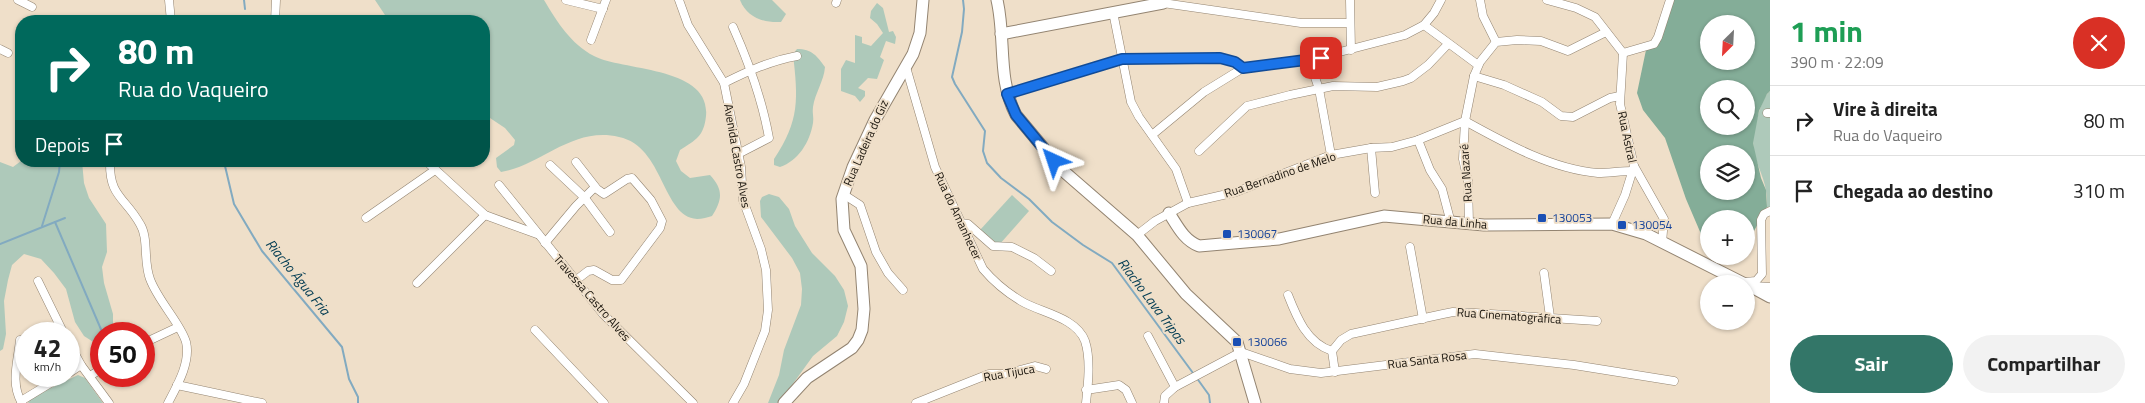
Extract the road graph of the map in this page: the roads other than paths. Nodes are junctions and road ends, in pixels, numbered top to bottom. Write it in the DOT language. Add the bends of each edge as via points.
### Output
graph roads {
  1 [pos="18,0"];
  2 [pos="169,0"];
  3 [pos="276,0"];
  4 [pos="566,0"];
  5 [pos="606,0"];
  6 [pos="679,0"];
  7 [pos="923,0"];
  8 [pos="997,0"];
  9 [pos="1350,0"];
  10 [pos="1441,0"];
  11 [pos="1480,0"];
  12 [pos="1547,0"];
  13 [pos="1670,0"];
  14 [pos="1163,2"];
  15 [pos="32,7"];
  16 [pos="603,9"];
  17 [pos="1113,12"];
  18 [pos="170,15"];
  19 [pos="275,15"];
  20 [pos="1349,23"];
  21 [pos="1424,25"];
  22 [pos="733,27"];
  23 [pos="1606,32"];
  24 [pos="1002,34"];
  25 [pos="591,40"];
  26 [pos="1496,42"];
  27 [pos="1448,44"];
  28 [pos="0,48"];
  29 [pos="1351,50"];
  30 [pos="1623,53"];
  31 [pos="8,54"];
  32 [pos="797,56"];
  33 [pos="1122,59"];
  34 [pos="1309,60"];
  35 [pos="1478,65"];
  36 [pos="906,67"];
  37 [pos="1243,68"];
  38 [pos="752,69"];
  39 [pos="1474,76"];
  40 [pos="724,83"];
  41 [pos="1319,90"];
  42 [pos="1007,94"];
  43 [pos="1620,96"];
  44 [pos="1465,121"];
  45 [pos="1152,135"];
  46 [pos="1418,140"];
  47 [pos="1371,148"];
  48 [pos="1199,151"];
  49 [pos="738,154"];
  50 [pos="1331,155"];
  51 [pos="576,162"];
  52 [pos="550,165"];
  53 [pos="110,167"];
  54 [pos="432,167"];
  55 [pos="1633,168"];
  56 [pos="435,170"];
  57 [pos="499,185"];
  58 [pos="595,186"];
  59 [pos="1374,192"];
  60 [pos="844,194"];
  61 [pos="584,197"];
  62 [pos="1188,203"];
  63 [pos="1770,211"];
  64 [pos="1169,213"];
  65 [pos="485,214"];
  66 [pos="366,218"];
  67 [pos="960,223"];
  68 [pos="1451,223"];
  69 [pos="1469,224"];
  70 [pos="1612,224"];
  71 [pos="610,232"];
  72 [pos="539,235"];
  73 [pos="1136,235"];
  74 [pos="545,243"];
  75 [pos="1662,243"];
  76 [pos="1410,247"];
  77 [pos="1051,271"];
  78 [pos="1544,273"];
  79 [pos="1727,275"];
  80 [pos="1755,280"];
  81 [pos="38,281"];
  82 [pos="575,281"];
  83 [pos="417,283"];
  84 [pos="1755,285"];
  85 [pos="1770,286"];
  86 [pos="1755,289"];
  87 [pos="903,290"];
  88 [pos="1288,295"];
  89 [pos="1770,297"];
  90 [pos="1550,317"];
  91 [pos="1424,319"];
  92 [pos="58,322"];
  93 [pos="1596,322"];
  94 [pos="178,327"];
  95 [pos="535,330"];
  96 [pos="1148,336"];
  97 [pos="155,338"];
  98 [pos="1332,351"];
  99 [pos="1241,352"];
  100 [pos="81,365"];
  101 [pos="1046,369"];
  102 [pos="1335,372"];
  103 [pos="90,376"];
  104 [pos="1674,381"];
  105 [pos="177,384"];
  106 [pos="16,387"];
  107 [pos="45,387"];
  108 [pos="98,387"];
  109 [pos="1175,387"];
  110 [pos="1086,390"];
  111 [pos="21,402"];
  112 [pos="691,402"];
  113 [pos="109,403"];
  114 [pos="168,403"];
  115 [pos="262,403"];
  116 [pos="604,403"];
  117 [pos="733,403"];
  118 [pos="784,403"];
  119 [pos="916,403"];
  120 [pos="1086,403"];
  121 [pos="1132,403"];
  122 [pos="1164,403"];
  123 [pos="1255,403"];
  1 -- 15 [label="street"];
  2 -- 18 [label="street"];
  3 -- 19 [label="street"];
  4 -- 16 [label="street"];
  5 -- 16 [label="street"];
  6 -- 40 [label="street, Avenida Castro Alves" via="688,25"];
  7 -- 36 [label="street, Rua Ladeira do Giz" via="920,33"];
  8 -- 24 [label="street"];
  9 -- 20 [label="street"];
  10 -- 21 [label="street"];
  11 -- 26 [label="street" via="1483,16"];
  12 -- 23 [label="street" via="1595,17"];
  13 -- 30 [label="street" via="1654,44"];
  14 -- 17 [label="street"];
  14 -- 20 [label="street" via="1301,23"];
  16 -- 25 [label="street"];
  17 -- 24 [label="street"];
  17 -- 33 [label="street"];
  20 -- 29 [label="street"];
  21 -- 27 [label="street"];
  21 -- 29 [label="street" via="1405,35"];
  22 -- 38 [label="street"];
  23 -- 26 [label="street" via="1568,51 1541,40"];
  23 -- 30 [label="street"];
  24 -- 42 [label="street"];
  26 -- 35 [label="street"];
  27 -- 35 [label="street"];
  27 -- 41 [label="street" via="1428,65 1403,81 1377,87 1332,86"];
  28 -- 31 [label="street"];
  29 -- 34 [label="street"];
  30 -- 43 [label="street, Rua Astral"];
  32 -- 38 [label="street"];
  33 -- 37 [label="street" via="1220,58"];
  33 -- 42 [label="street"];
  33 -- 45 [label="street" via="1131,102"];
  34 -- 37 [label="street"];
  34 -- 41 [label="street"];
  35 -- 39 [label="street"];
  36 -- 60 [label="street, Rua Ladeira do Giz" via="875,120"];
  36 -- 67 [label="street, Rua do Amanhecer" via="930,150"];
  37 -- 45 [label="street" via="1204,92"];
  38 -- 40 [label="street"];
  38 -- 49 [label="street" via="769,138"];
  39 -- 43 [label="street" via="1542,102 1567,118"];
  39 -- 44 [label="street"];
  40 -- 49 [label="street, Avenida Castro Alves"];
  41 -- 48 [label="street" via="1248,106"];
  41 -- 50 [label="street"];
  42 -- 73 [label="street" via="1016,115 1047,153 1083,190"];
  43 -- 55 [label="street, Rua Astral"];
  44 -- 46 [label="street, Rua Bernadino de Melo"];
  44 -- 55 [label="street" via="1553,163 1599,173"];
  44 -- 69 [label="street, Rua Nazaré" via="1463,159 1468,181"];
  45 -- 62 [label="street" via="1176,168"];
  46 -- 47 [label="street, Rua Bernadino de Melo" via="1392,147"];
  46 -- 68 [label="street" via="1442,189"];
  47 -- 50 [label="street, Rua Bernadino de Melo"];
  47 -- 59 [label="street"];
  49 -- 117 [label="street, Avenida Castro Alves" via="745,209 766,270 768,310 765,331"];
  50 -- 62 [label="street, Rua Bernadino de Melo" via="1236,192"];
  51 -- 58 [label="street"];
  52 -- 61 [label="street"];
  53 -- 94 [label="street" via="114,189 144,231 145,257 158,298"];
  54 -- 56 [label="street"];
  55 -- 70 [label="street, Rua Astral"];
  55 -- 75 [label="street" via="1664,219"];
  56 -- 65 [label="street"];
  56 -- 66 [label="street"];
  57 -- 72 [label="street, Travessa Castro Alves"];
  58 -- 61 [label="street"];
  58 -- 82 [label="street" via="606,194 632,178 660,214 662,223 621,280 612,280 594,270"];
  60 -- 87 [label="street" via="860,205 876,252"];
  60 -- 118 [label="street, Rua Ladeira do Giz" via="844,230 861,266 862,330 852,348 807,378"];
  61 -- 71 [label="street"];
  61 -- 74 [label="street"];
  62 -- 64 [label="street, Rua Bernadino de Melo"];
  63 -- 80 [label="street" via="1761,220 1762,274"];
  64 -- 68 [label="street, Rua da Linha" via="1183,235 1199,246 1279,239 1384,216"];
  64 -- 73 [label="street, Rua Bernadino de Melo"];
  65 -- 72 [label="street"];
  65 -- 83 [label="street"];
  67 -- 77 [label="street" via="968,224 993,246 1012,247"];
  67 -- 110 [label="street, Rua do Amanhecer" via="975,255 992,280 1023,302 1067,322 1081,333 1087,350"];
  68 -- 69 [label="street, Rua da Linha"];
  69 -- 70 [label="street, Rua da Linha"];
  70 -- 75 [label="street, Rua da Linha"];
  72 -- 74 [label="street, Travessa Castro Alves"];
  73 -- 99 [label="street" via="1186,294 1237,342"];
  74 -- 82 [label="street, Travessa Castro Alves"];
  75 -- 79 [label="street, Rua da Linha"];
  76 -- 91 [label="street"];
  78 -- 90 [label="street"];
  81 -- 92 [label="street"];
  82 -- 112 [label="street, Travessa Castro Alves"];
  84 -- 85 [label="street"];
  86 -- 89 [label="street, Rua da Linha"];
  88 -- 98 [label="street" via="1303,328 1324,349"];
  90 -- 91 [label="street, Rua Cinematográfica" via="1453,312"];
  90 -- 93 [label="street, Rua Cinematográfica"];
  91 -- 98 [label="street, Rua Cinematográfica" via="1351,334"];
  94 -- 97 [label="street"];
  94 -- 105 [label="street" via="186,342 186,352"];
  95 -- 116 [label="street"];
  96 -- 109 [label="street"];
  98 -- 102 [label="street"];
  99 -- 102 [label="street, Rua Santa Rosa" via="1290,369"];
  99 -- 109 [label="street"];
  99 -- 123 [label="street"];
  100 -- 103 [label="street"];
  101 -- 119 [label="street, Rua Tijuca" via="1035,366 1005,374 989,374"];
  102 -- 104 [label="street, Rua Santa Rosa" via="1475,354"];
  105 -- 114 [label="street"];
  105 -- 115 [label="street"];
  106 -- 111 [label="street"];
  107 -- 111 [label="street"];
  108 -- 113 [label="street"];
  109 -- 122 [label="street" via="1164,396"];
  110 -- 120 [label="street, Rua do Amanhecer"];
  110 -- 121 [label="street" via="1118,385 1126,390"];
}
